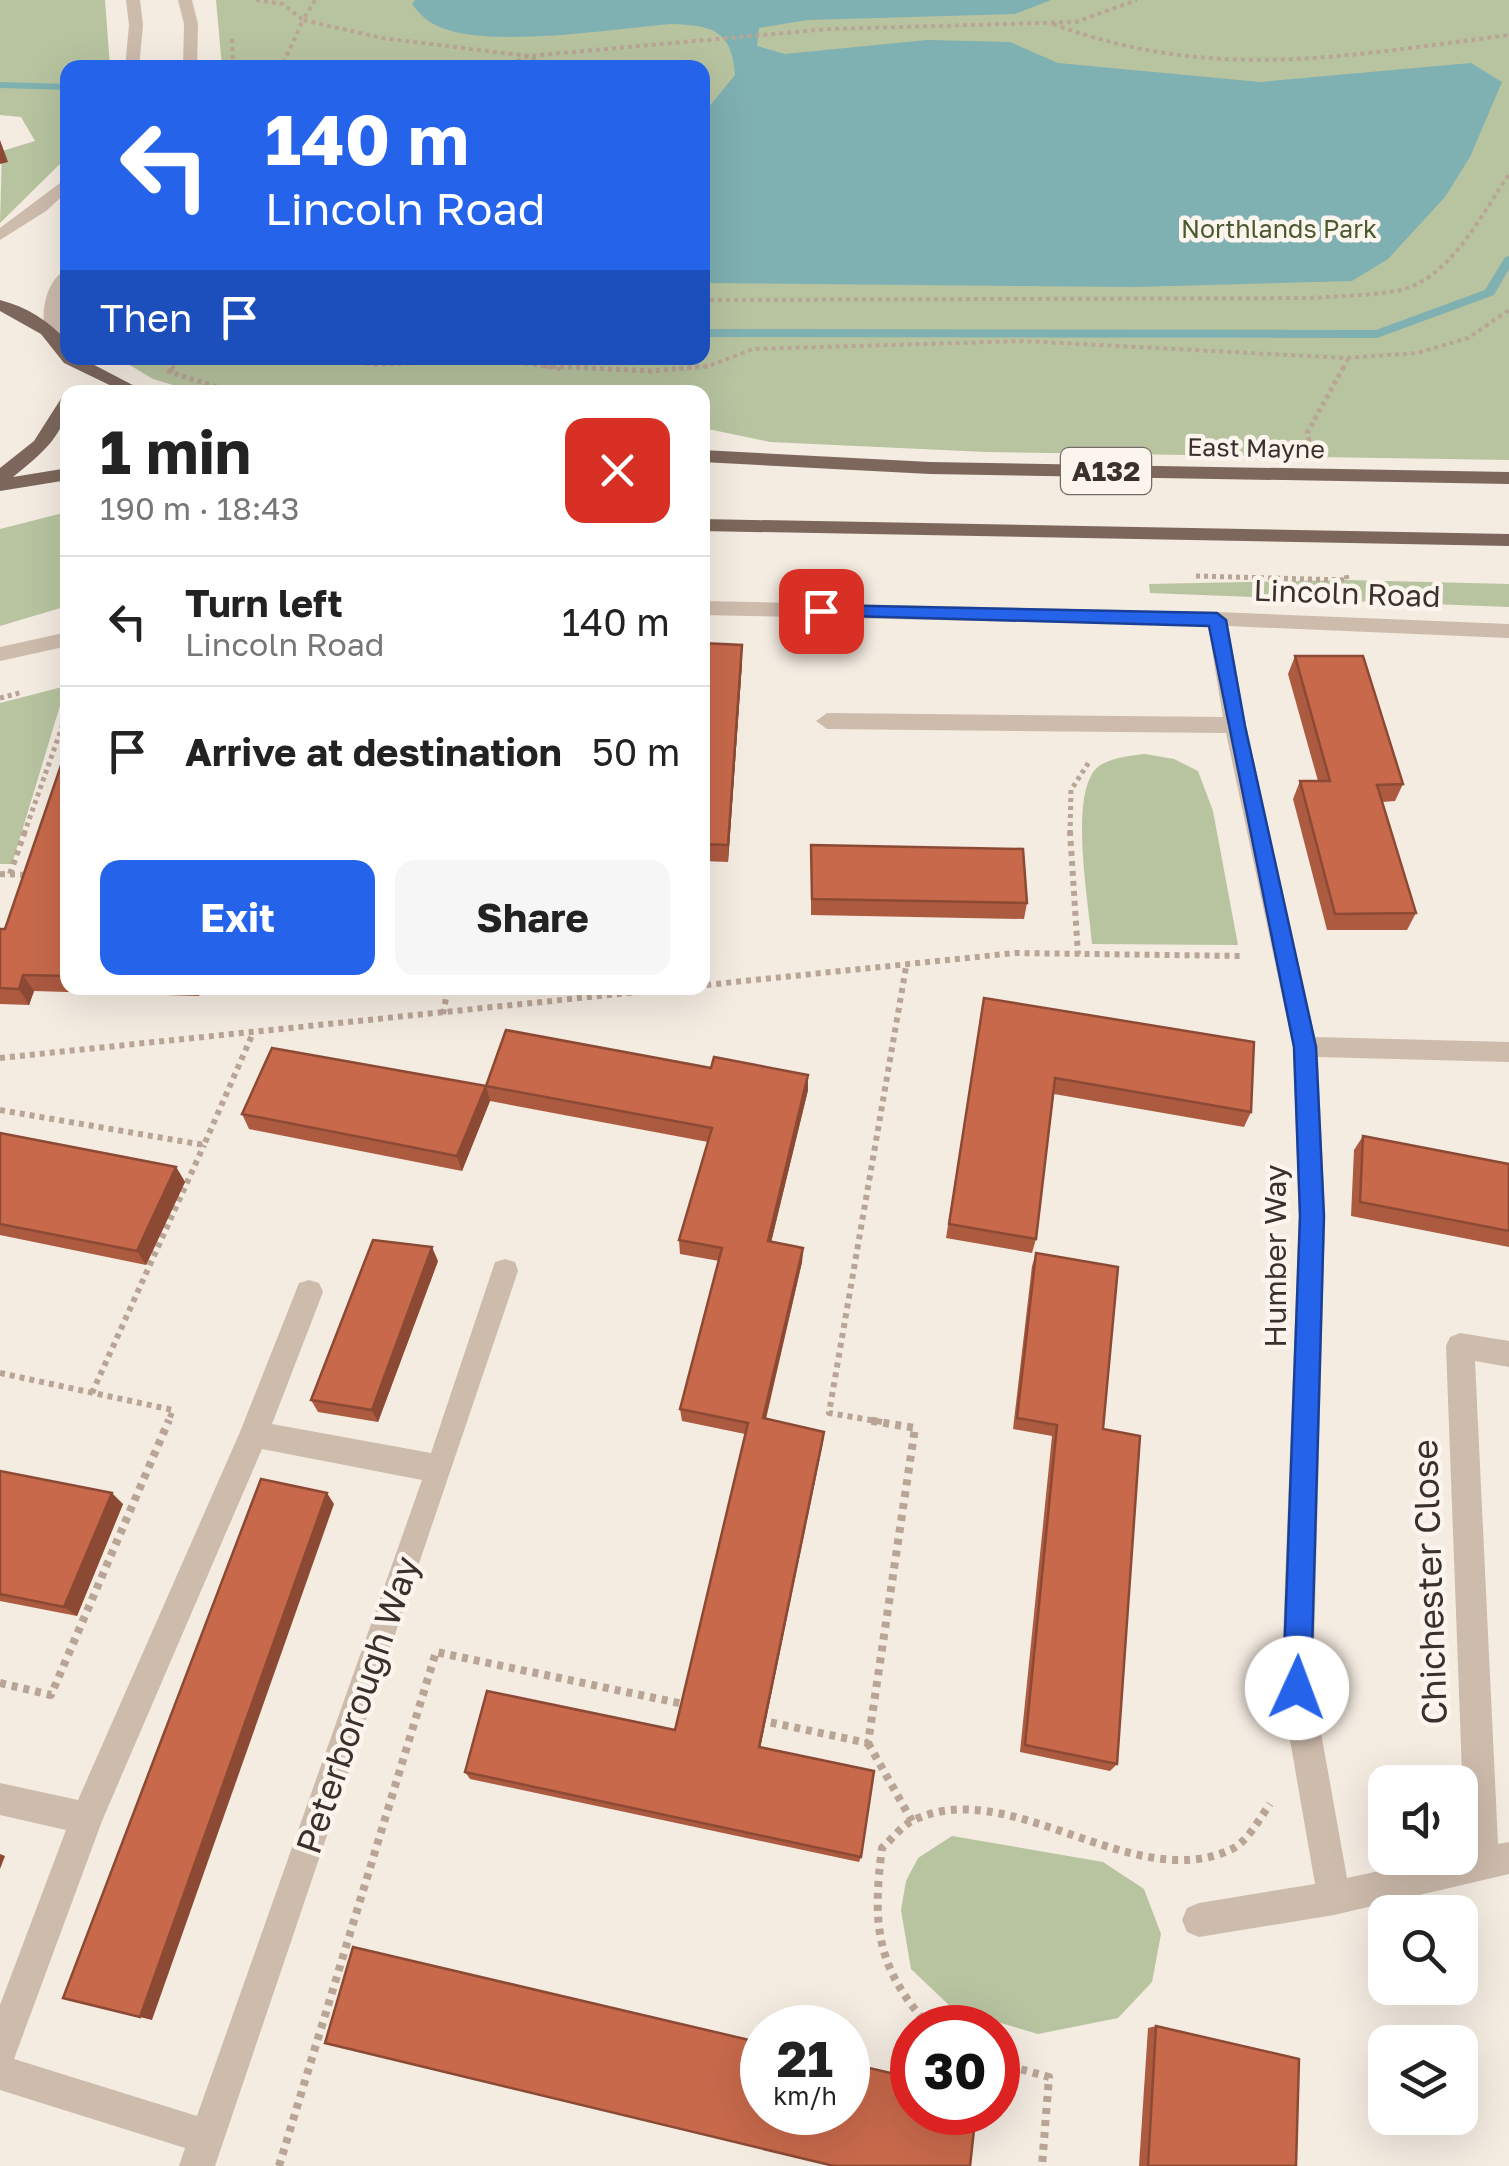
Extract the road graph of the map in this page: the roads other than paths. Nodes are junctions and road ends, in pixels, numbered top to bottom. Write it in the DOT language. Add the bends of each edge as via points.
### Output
graph roads {
  1 [pos="133,0"];
  2 [pos="185,0"];
  3 [pos="133,60"];
  4 [pos="190,60"];
  5 [pos="60,189"];
  6 [pos="0,235"];
  7 [pos="60,288"];
  8 [pos="0,305"];
  9 [pos="55,336"];
  10 [pos="60,344"];
  11 [pos="85,365"];
  12 [pos="123,385"];
  13 [pos="60,415"];
  14 [pos="710,456"];
  15 [pos="60,475"];
  16 [pos="1509,478"];
  17 [pos="0,481"];
  18 [pos="710,525"];
  19 [pos="1509,540"];
  20 [pos="710,608"];
  21 [pos="1217,620"];
  22 [pos="1509,631"];
  23 [pos="60,641"];
  24 [pos="0,654"];
  25 [pos="827,721"];
  26 [pos="1236,726"];
  27 [pos="1305,1047"];
  28 [pos="1509,1052"];
  29 [pos="505,1271"];
  30 [pos="309,1292"];
  31 [pos="1509,1354"];
  32 [pos="254,1434"];
  33 [pos="440,1469"];
  34 [pos="0,1800"];
  35 [pos="86,1818"];
  36 [pos="1496,1861"];
  37 [pos="1334,1898"];
  38 [pos="1199,1920"];
  39 [pos="0,2050"];
  40 [pos="0,2072"];
  41 [pos="201,2151"];
  1 -- 3 [label="street"];
  2 -- 4 [label="street"];
  5 -- 6 [label="street"];
  7 -- 9 [label="street" via="52,303"];
  8 -- 9 [label="main road"];
  9 -- 10 [label="main road"];
  11 -- 12 [label="main road"];
  13 -- 17 [label="main road" via="41,445"];
  14 -- 16 [label="main road, East Mayne / A132" via="930,468"];
  15 -- 17 [label="main road"];
  18 -- 19 [label="main road, A132"];
  20 -- 21 [label="street, Lincoln Road"];
  21 -- 22 [label="street, Lincoln Road"];
  21 -- 26 [label="street, Humber Way"];
  23 -- 24 [label="street"];
  25 -- 26 [label="street"];
  26 -- 27 [label="street, Humber Way"];
  27 -- 28 [label="street"];
  27 -- 37 [label="street, Humber Way" via="1312,1216 1297,1688"];
  29 -- 33 [label="street, Peterborough Way"];
  30 -- 32 [label="street"];
  31 -- 36 [label="street, Chichester Close" via="1460,1346"];
  32 -- 33 [label="street"];
  32 -- 35 [label="street"];
  33 -- 41 [label="street, Peterborough Way"];
  34 -- 35 [label="street"];
  35 -- 39 [label="street"];
  36 -- 37 [label="street, Chichester Close"];
  37 -- 38 [label="street, Chichester Close"];
  40 -- 41 [label="street, Peterborough Way"];
}
